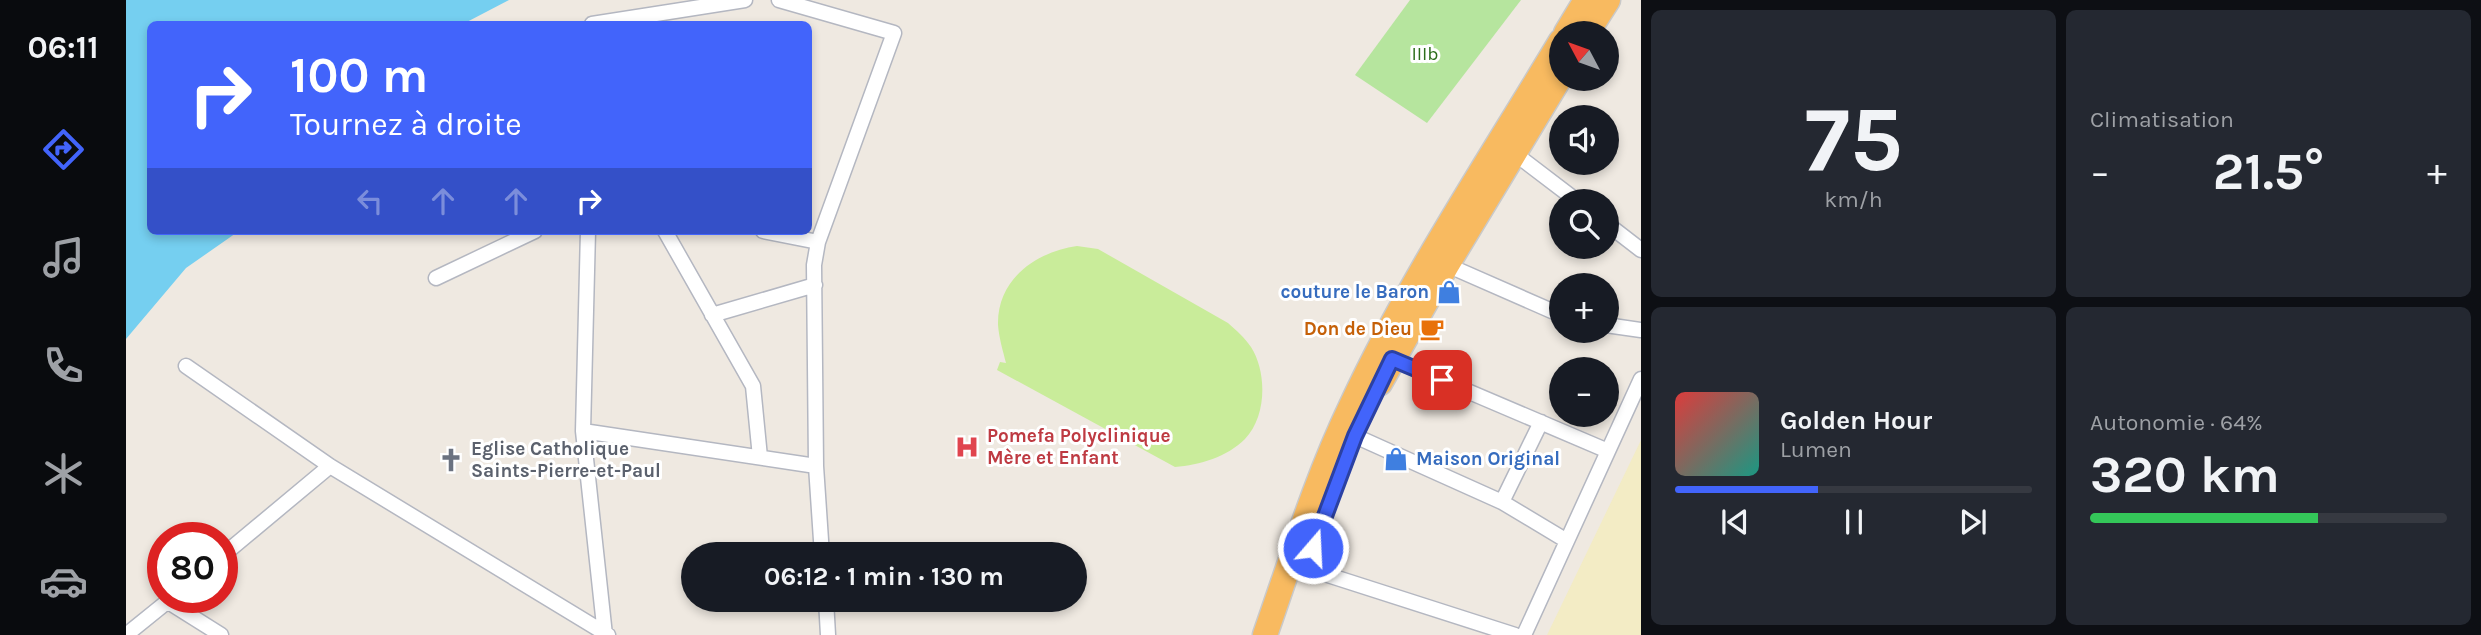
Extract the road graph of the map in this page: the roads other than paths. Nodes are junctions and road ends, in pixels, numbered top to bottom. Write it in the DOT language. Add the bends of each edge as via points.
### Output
graph roads {
  1 [pos="745,0"];
  2 [pos="779,0"];
  3 [pos="1586,0"];
  4 [pos="1608,0"];
  5 [pos="611,21"];
  6 [pos="1573,21"];
  7 [pos="1595,21"];
  8 [pos="1549,61"];
  9 [pos="1552,91"];
  10 [pos="1514,153"];
  11 [pos="1561,189"];
  12 [pos="1619,233"];
  13 [pos="527,235"];
  14 [pos="588,235"];
  15 [pos="666,235"];
  16 [pos="783,235"];
  17 [pos="818,242"];
  18 [pos="1641,250"];
  19 [pos="1447,265"];
  20 [pos="436,278"];
  21 [pos="815,285"];
  22 [pos="1549,310"];
  23 [pos="712,315"];
  24 [pos="1619,327"];
  25 [pos="1641,330"];
  26 [pos="1392,359"];
  27 [pos="186,366"];
  28 [pos="1641,379"];
  29 [pos="1541,422"];
  30 [pos="583,431"];
  31 [pos="1355,436"];
  32 [pos="1608,451"];
  33 [pos="760,457"];
  34 [pos="330,466"];
  35 [pos="816,466"];
  36 [pos="1502,502"];
  37 [pos="1567,541"];
  38 [pos="238,542"];
  39 [pos="821,542"];
  40 [pos="1306,568"];
  41 [pos="827,612"];
  42 [pos="153,613"];
  43 [pos="190,613"];
  44 [pos="606,634"];
  45 [pos="127,635"];
  46 [pos="221,635"];
  47 [pos="828,635"];
  48 [pos="1265,635"];
  49 [pos="1282,635"];
  50 [pos="1515,635"];
  51 [pos="1524,635"];
  1 -- 5 [label="street"];
  2 -- 17 [label="street" via="894,33"];
  3 -- 6 [label="highway"];
  4 -- 7 [label="highway"];
  8 -- 48 [label="highway" via="1380,345 1332,449"];
  9 -- 10 [label="highway"];
  10 -- 11 [label="street"];
  10 -- 19 [label="highway"];
  12 -- 18 [label="street"];
  13 -- 20 [label="street"];
  14 -- 30 [label="street"];
  15 -- 23 [label="street"];
  16 -- 17 [label="street"];
  17 -- 21 [label="street"];
  19 -- 22 [label="street"];
  19 -- 26 [label="highway"];
  21 -- 23 [label="street"];
  21 -- 35 [label="street"];
  23 -- 33 [label="street" via="753,386"];
  24 -- 25 [label="street"];
  26 -- 29 [label="street"];
  26 -- 31 [label="highway"];
  27 -- 34 [label="street"];
  28 -- 32 [label="street"];
  29 -- 32 [label="street"];
  29 -- 36 [label="street"];
  30 -- 33 [label="street"];
  30 -- 44 [label="street"];
  31 -- 36 [label="street"];
  31 -- 40 [label="highway"];
  32 -- 37 [label="street"];
  33 -- 35 [label="street"];
  34 -- 38 [label="street"];
  34 -- 44 [label="street"];
  35 -- 39 [label="street"];
  36 -- 37 [label="street"];
  37 -- 51 [label="street"];
  40 -- 49 [label="highway"];
  40 -- 50 [label="street"];
  41 -- 47 [label="street"];
  42 -- 45 [label="street"];
  43 -- 46 [label="street"];
}
